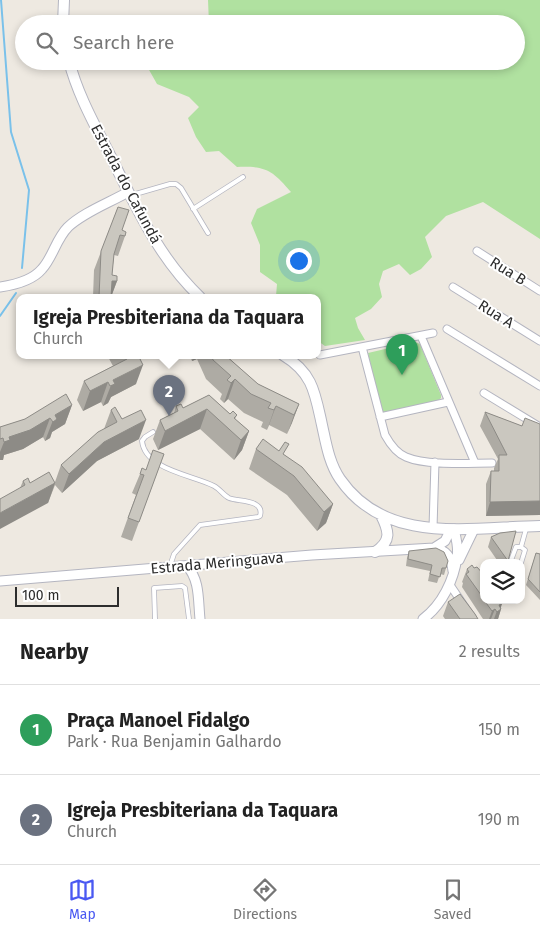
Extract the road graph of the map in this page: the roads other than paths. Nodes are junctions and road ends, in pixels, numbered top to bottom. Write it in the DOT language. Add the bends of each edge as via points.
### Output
graph roads {
  1 [pos="64,0"];
  2 [pos="63,15"];
  3 [pos="71,70"];
  4 [pos="243,177"];
  5 [pos="129,194"];
  6 [pos="193,209"];
  7 [pos="208,233"];
  8 [pos="476,251"];
  9 [pos="0,287"];
  10 [pos="453,288"];
  11 [pos="540,291"];
  12 [pos="197,294"];
  13 [pos="447,329"];
  14 [pos="433,334"];
  15 [pos="421,336"];
  16 [pos="540,342"];
  17 [pos="362,347"];
  18 [pos="321,355"];
  19 [pos="290,359"];
  20 [pos="540,386"];
  21 [pos="484,393"];
  22 [pos="448,402"];
  23 [pos="380,418"];
  24 [pos="540,428"];
  25 [pos="153,432"];
  26 [pos="435,462"];
  27 [pos="474,462"];
  28 [pos="492,463"];
  29 [pos="381,515"];
  30 [pos="527,526"];
  31 [pos="540,526"];
  32 [pos="433,528"];
  33 [pos="452,529"];
  34 [pos="474,529"];
  35 [pos="434,548"];
  36 [pos="520,548"];
  37 [pos="376,552"];
  38 [pos="512,559"];
  39 [pos="522,559"];
  40 [pos="205,564"];
  41 [pos="187,566"];
  42 [pos="170,567"];
  43 [pos="453,571"];
  44 [pos="0,581"];
  45 [pos="196,581"];
  46 [pos="450,585"];
  47 [pos="432,616"];
  48 [pos="156,619"];
  49 [pos="189,619"];
  50 [pos="200,619"];
  51 [pos="423,619"];
  52 [pos="473,619"];
  1 -- 2 [label="main road"];
  3 -- 5 [label="main road, Estrada do Cafundá"];
  4 -- 6 [label="lane"];
  5 -- 6 [label="lane" via="176,184"];
  5 -- 9 [label="street" via="69,226 42,270 23,281"];
  5 -- 12 [label="main road, Estrada do Cafundá" via="166,259"];
  6 -- 7 [label="lane"];
  8 -- 11 [label="street, Rua B"];
  10 -- 16 [label="street, Rua A"];
  13 -- 20 [label="street"];
  14 -- 15 [label="street"];
  15 -- 17 [label="street"];
  15 -- 22 [label="street"];
  17 -- 18 [label="street"];
  17 -- 23 [label="street"];
  19 -- 29 [label="main road" via="306,374 314,389 331,461 339,478 356,499"];
  21 -- 24 [label="street"];
  22 -- 23 [label="street"];
  22 -- 27 [label="street"];
  23 -- 26 [label="street" via="385,435 398,452 416,460"];
  25 -- 42 [label="lane" via="142,441 153,460 213,485 228,498 254,503 262,511 258,517 200,525 174,554"];
  26 -- 27 [label="street"];
  26 -- 32 [label="street"];
  27 -- 28 [label="street"];
  29 -- 32 [label="main road"];
  29 -- 37 [label="main road" via="388,535 383,547"];
  30 -- 31 [label="main road"];
  30 -- 34 [label="main road"];
  30 -- 36 [label="lane"];
  32 -- 33 [label="main road"];
  33 -- 34 [label="main road"];
  33 -- 35 [label="street" via="445,542"];
  33 -- 43 [label="street" via="458,546"];
  34 -- 43 [label="street"];
  35 -- 37 [label="street, Estrada Meringuava"];
  35 -- 43 [label="street" via="441,549 449,557"];
  36 -- 38 [label="lane" via="516,548"];
  36 -- 39 [label="lane" via="525,550"];
  37 -- 40 [label="street, Estrada Meringuava"];
  40 -- 41 [label="street, Estrada Meringuava"];
  40 -- 45 [label="street"];
  41 -- 42 [label="street, Estrada Meringuava"];
  41 -- 45 [label="street"];
  42 -- 44 [label="street, Estrada Meringuava"];
  43 -- 46 [label="street"];
  45 -- 50 [label="street"];
  46 -- 47 [label="street"];
  46 -- 52 [label="street"];
  47 -- 51 [label="street"];
  48 -- 49 [label="lane" via="154,588 182,586 185,588"];
}
